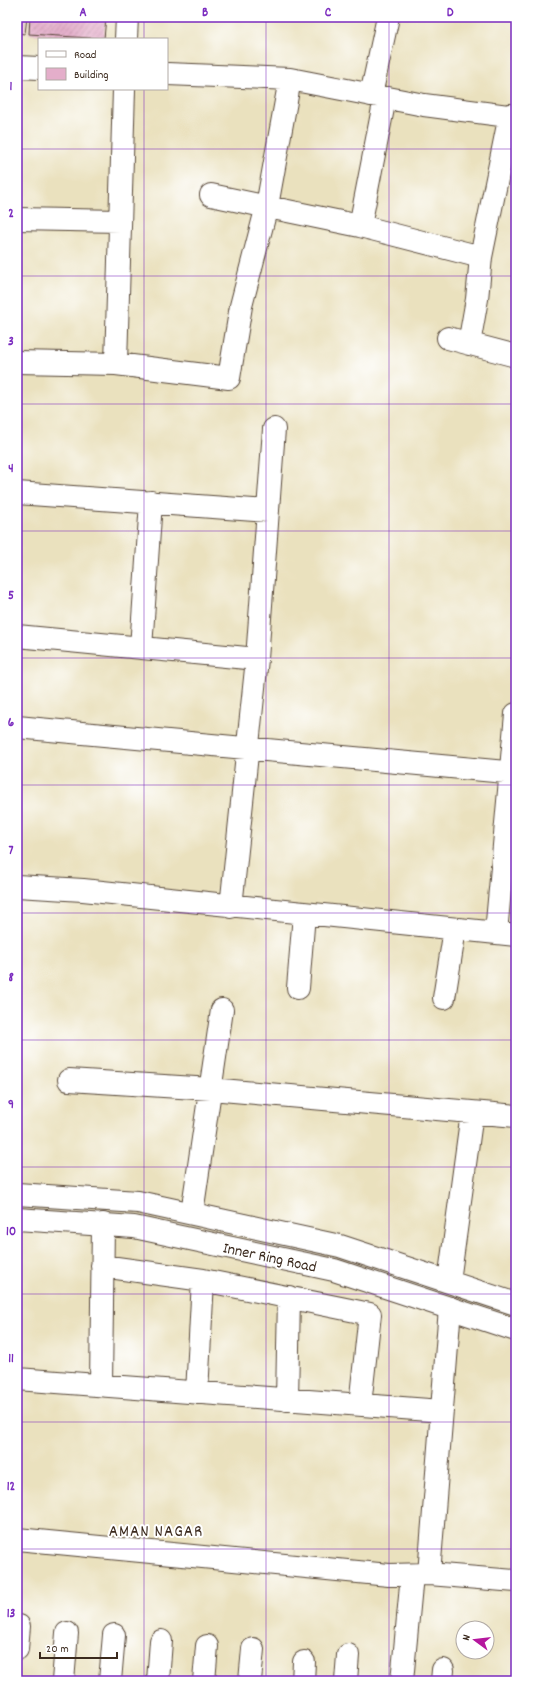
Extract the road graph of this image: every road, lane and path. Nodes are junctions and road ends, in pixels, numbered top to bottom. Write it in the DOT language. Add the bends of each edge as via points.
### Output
graph roads {
  1 [pos="127,17"];
  2 [pos="388,17"];
  3 [pos="126,38"];
  4 [pos="17,67"];
  5 [pos="38,68"];
  6 [pos="168,74"];
  7 [pos="290,79"];
  8 [pos="124,90"];
  9 [pos="378,96"];
  10 [pos="513,116"];
  11 [pos="211,195"];
  12 [pos="267,206"];
  13 [pos="17,219"];
  14 [pos="120,221"];
  15 [pos="360,226"];
  16 [pos="481,257"];
  17 [pos="448,338"];
  18 [pos="469,344"];
  19 [pos="516,356"];
  20 [pos="17,362"];
  21 [pos="116,364"];
  22 [pos="274,429"];
  23 [pos="17,492"];
  24 [pos="151,502"];
  25 [pos="268,511"];
  26 [pos="17,636"];
  27 [pos="141,648"];
  28 [pos="257,659"];
  29 [pos="516,714"];
  30 [pos="17,728"];
  31 [pos="248,748"];
  32 [pos="514,773"];
  33 [pos="17,886"];
  34 [pos="231,906"];
  35 [pos="304,914"];
  36 [pos="455,929"];
  37 [pos="506,934"];
  38 [pos="298,988"];
  39 [pos="444,998"];
  40 [pos="222,1010"];
  41 [pos="69,1080"];
  42 [pos="211,1089"];
  43 [pos="472,1113"];
  44 [pos="516,1116"];
  45 [pos="17,1194"];
  46 [pos="192,1214"];
  47 [pos="17,1219"];
  48 [pos="103,1224"];
  49 [pos="102,1266"];
  50 [pos="203,1280"];
  51 [pos="448,1281"];
  52 [pos="289,1297"];
  53 [pos="516,1304"];
  54 [pos="450,1308"];
  55 [pos="516,1330"];
  56 [pos="17,1379"];
  57 [pos="101,1386"];
  58 [pos="197,1393"];
  59 [pos="287,1400"];
  60 [pos="360,1405"];
  61 [pos="442,1411"];
  62 [pos="17,1539"];
  63 [pos="420,1575"];
  64 [pos="516,1581"];
  65 [pos="19,1626"];
  66 [pos="67,1633"];
  67 [pos="114,1635"];
  68 [pos="161,1641"];
  69 [pos="207,1646"];
  70 [pos="17,1649"];
  71 [pos="253,1650"];
  72 [pos="348,1655"];
  73 [pos="63,1681"];
  74 [pos="110,1681"];
  75 [pos="158,1681"];
  76 [pos="204,1681"];
  77 [pos="250,1681"];
  78 [pos="346,1681"];
  79 [pos="402,1681"];
  1 -- 3 [label="street"];
  2 -- 9 [label="street"];
  4 -- 5 [label="street"];
  6 -- 7 [label="street"];
  7 -- 9 [label="street"];
  7 -- 12 [label="street"];
  8 -- 14 [label="street"];
  9 -- 10 [label="street" via="424,106"];
  9 -- 15 [label="street"];
  10 -- 16 [label="street"];
  11 -- 12 [label="street"];
  12 -- 15 [label="street"];
  12 -- 21 [label="street" via="241,306 229,378"];
  13 -- 14 [label="street"];
  14 -- 21 [label="street"];
  15 -- 16 [label="street"];
  16 -- 18 [label="street"];
  17 -- 18 [label="street"];
  18 -- 19 [label="street"];
  20 -- 21 [label="street"];
  22 -- 25 [label="street"];
  23 -- 24 [label="street"];
  24 -- 25 [label="street"];
  24 -- 27 [label="street"];
  25 -- 28 [label="street"];
  26 -- 27 [label="street"];
  27 -- 28 [label="street"];
  28 -- 31 [label="street"];
  29 -- 32 [label="street"];
  30 -- 31 [label="street"];
  31 -- 32 [label="street"];
  31 -- 34 [label="street"];
  32 -- 37 [label="street"];
  33 -- 34 [label="street" via="83,890"];
  34 -- 35 [label="street"];
  35 -- 36 [label="street"];
  35 -- 38 [label="street"];
  36 -- 37 [label="street"];
  36 -- 39 [label="street"];
  40 -- 42 [label="street"];
  41 -- 42 [label="street"];
  42 -- 43 [label="street"];
  42 -- 46 [label="street"];
  43 -- 44 [label="street"];
  43 -- 51 [label="street"];
  45 -- 46 [label="street, Inner Ring Road" via="138,1202"];
  46 -- 51 [label="street, Inner Ring Road" via="340,1246"];
  47 -- 48 [label="street, Inner Ring Road"];
  48 -- 49 [label="street"];
  48 -- 54 [label="street, Inner Ring Road" via="134,1227 334,1270"];
  49 -- 50 [label="street"];
  49 -- 57 [label="street"];
  50 -- 52 [label="street"];
  50 -- 58 [label="street"];
  51 -- 53 [label="street, Inner Ring Road"];
  52 -- 59 [label="street"];
  52 -- 60 [label="street" via="370,1314"];
  54 -- 55 [label="street, Inner Ring Road"];
  54 -- 61 [label="street"];
  56 -- 57 [label="street"];
  57 -- 58 [label="street"];
  58 -- 59 [label="street"];
  59 -- 60 [label="street"];
  60 -- 61 [label="street"];
  61 -- 63 [label="street"];
  62 -- 63 [label="street" via="381,1574"];
  63 -- 64 [label="street"];
  63 -- 79 [label="street"];
  65 -- 70 [label="street"];
  66 -- 73 [label="street"];
  67 -- 74 [label="street"];
  68 -- 75 [label="street"];
  69 -- 76 [label="street"];
  71 -- 77 [label="street"];
  72 -- 78 [label="street"];
}
